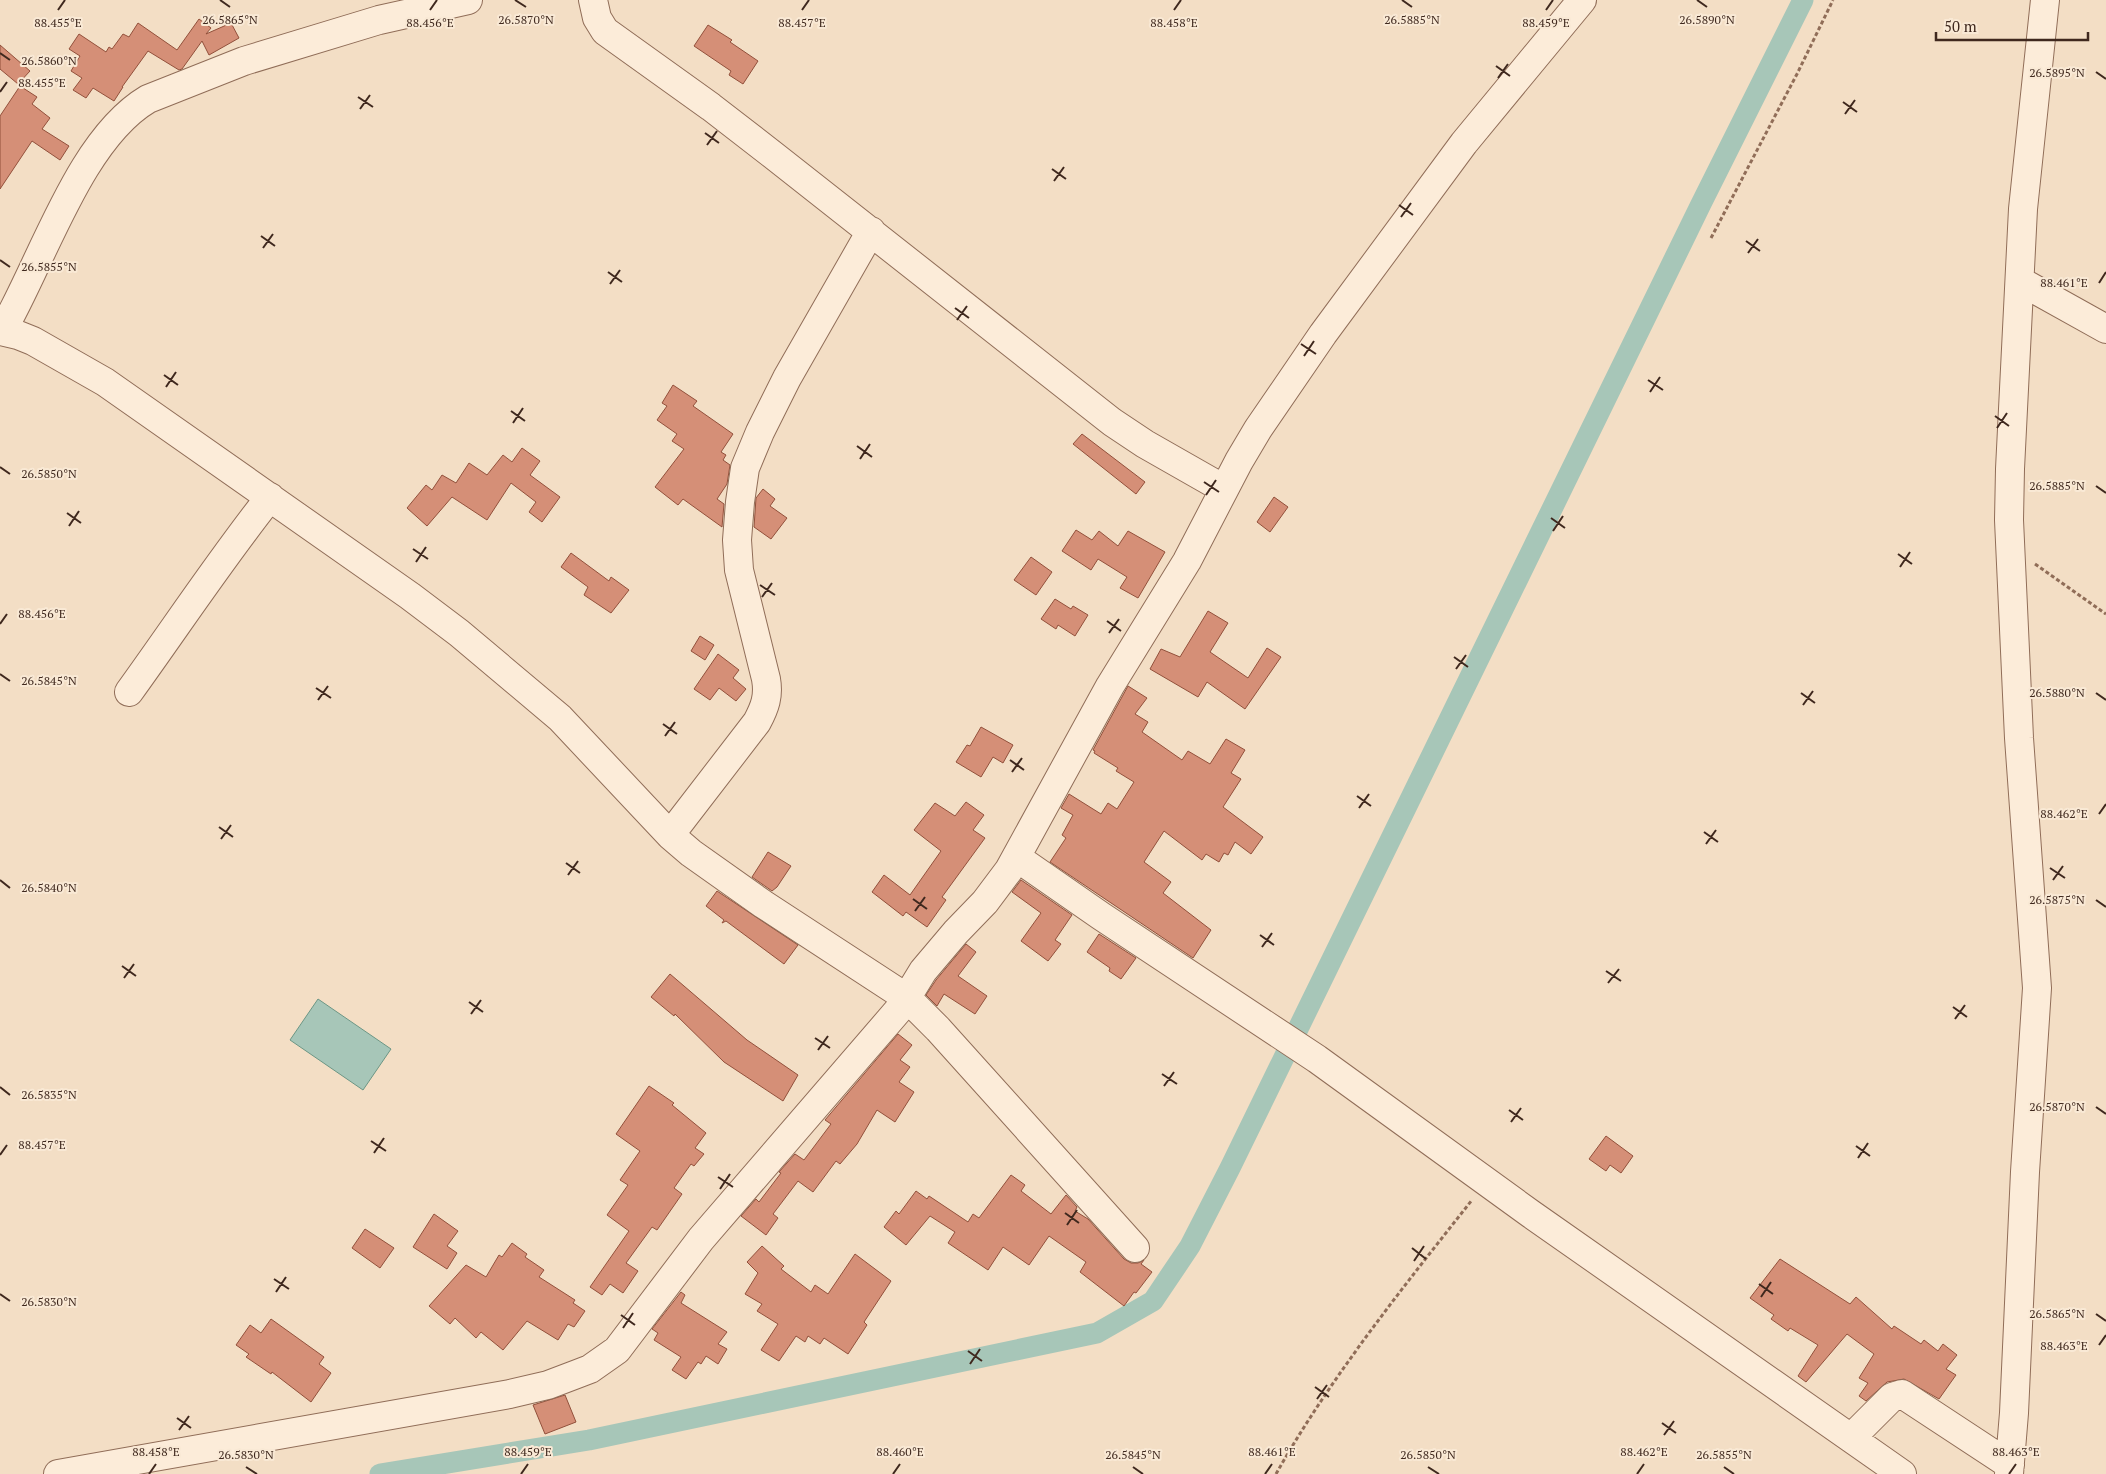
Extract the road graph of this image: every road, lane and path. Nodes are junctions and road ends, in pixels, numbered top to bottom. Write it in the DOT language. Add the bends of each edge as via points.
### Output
graph roads {
  1 [pos="468,0"];
  2 [pos="593,0"];
  3 [pos="1582,0"];
  4 [pos="1833,0"];
  5 [pos="2045,0"];
  6 [pos="870,230"];
  7 [pos="1711,238"];
  8 [pos="2020,281"];
  9 [pos="2106,329"];
  10 [pos="1,331"];
  11 [pos="1224,489"];
  12 [pos="270,497"];
  13 [pos="2010,548"];
  14 [pos="2106,614"];
  15 [pos="130,692"];
  16 [pos="670,834"];
  17 [pos="1016,857"];
  18 [pos="907,998"];
  19 [pos="1486,1182"];
  20 [pos="1135,1248"];
  21 [pos="1851,1438"];
  22 [pos="2010,1469"];
  23 [pos="58,1474"];
  24 [pos="1276,1474"];
  25 [pos="1902,1474"];
  1 -- 10 [label="street" via="379,20 244,62 136,107 107,138 88,165 61,211 17,305"];
  2 -- 6 [label="street" via="597,18 605,31 711,107"];
  3 -- 11 [label="street" via="1464,143 1323,334 1258,430"];
  4 -- 7 [label="path"];
  5 -- 8 [label="street" via="2023,209"];
  6 -- 11 [label="street" via="1112,422"];
  6 -- 16 [label="street" via="787,378 745,468 737,540 739,570 758,640 767,700 756,722"];
  8 -- 9 [label="street"];
  8 -- 13 [label="street" via="2010,469"];
  10 -- 12 [label="street" via="33,341 105,382"];
  11 -- 17 [label="street" via="1187,561 1110,686"];
  12 -- 15 [label="street"];
  12 -- 16 [label="street" via="410,596 538,699"];
  13 -- 14 [label="path"];
  13 -- 22 [label="street" via="2019,738 2037,988"];
  16 -- 18 [label="street" via="763,904"];
  17 -- 18 [label="street" via="985,902 922,971"];
  17 -- 19 [label="street" via="1317,1060"];
  18 -- 20 [label="street"];
  18 -- 23 [label="street" via="701,1239 623,1343 609,1357 590,1368 548,1385 510,1394"];
  19 -- 21 [label="street"];
  19 -- 24 [label="path" via="1345,1367"];
  21 -- 22 [label="street" via="1892,1397 1902,1394"];
  21 -- 25 [label="street"];
}
